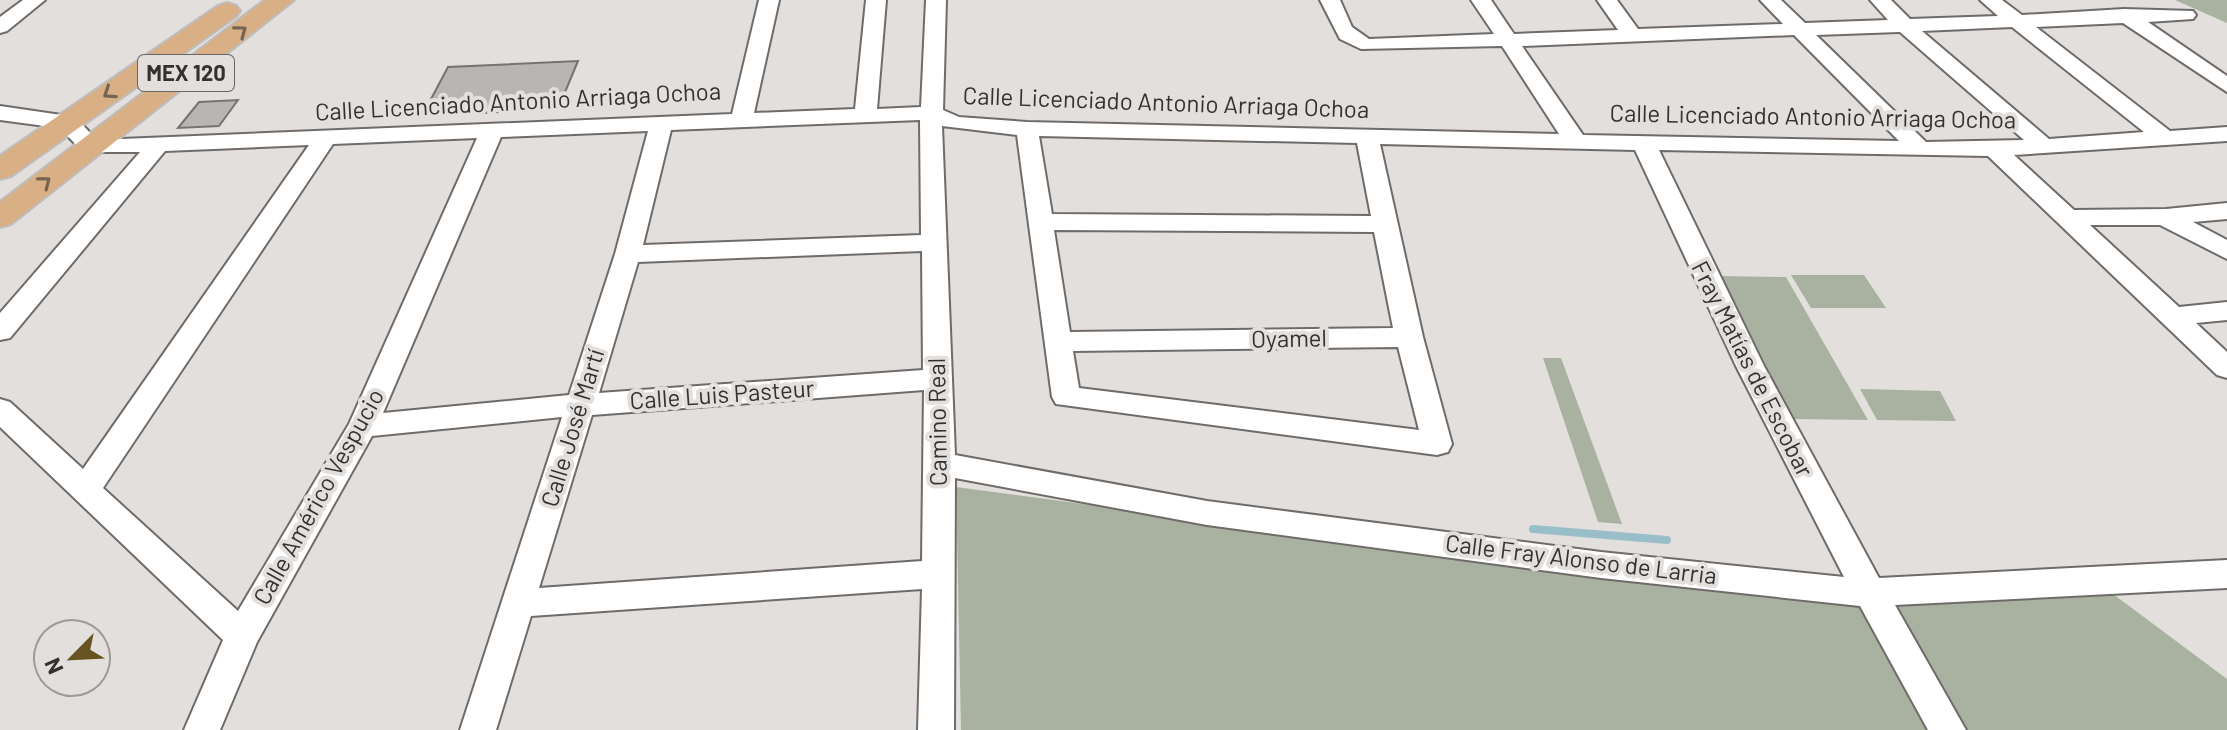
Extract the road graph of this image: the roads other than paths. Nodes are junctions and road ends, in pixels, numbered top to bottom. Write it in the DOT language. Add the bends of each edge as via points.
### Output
graph roads {
  1 [pos="35,0"];
  2 [pos="241,0"];
  3 [pos="281,0"];
  4 [pos="769,0"];
  5 [pos="876,0"];
  6 [pos="936,0"];
  7 [pos="1330,0"];
  8 [pos="1464,0"];
  9 [pos="1481,0"];
  10 [pos="1607,0"];
  11 [pos="1627,0"];
  12 [pos="1770,0"];
  13 [pos="1880,0"];
  14 [pos="1990,0"];
  15 [pos="2104,0"];
  16 [pos="2186,15"];
  17 [pos="2127,17"];
  18 [pos="2017,21"];
  19 [pos="0,27"];
  20 [pos="1907,28"];
  21 [pos="1799,31"];
  22 [pos="1644,38"];
  23 [pos="1498,41"];
  24 [pos="2227,86"];
  25 [pos="0,113"];
  26 [pos="932,113"];
  27 [pos="865,116"];
  28 [pos="742,118"];
  29 [pos="67,122"];
  30 [pos="661,124"];
  31 [pos="1027,129"];
  32 [pos="492,131"];
  33 [pos="2227,134"];
  34 [pos="326,137"];
  35 [pos="1367,137"];
  36 [pos="2164,137"];
  37 [pos="1574,139"];
  38 [pos="1643,141"];
  39 [pos="159,144"];
  40 [pos="2044,146"];
  41 [pos="91,147"];
  42 [pos="1918,147"];
  43 [pos="1994,149"];
  44 [pos="0,170"];
  45 [pos="2227,211"];
  46 [pos="0,217"];
  47 [pos="2165,217"];
  48 [pos="2065,218"];
  49 [pos="1040,222"];
  50 [pos="1386,224"];
  51 [pos="935,242"];
  52 [pos="2227,251"];
  53 [pos="628,254"];
  54 [pos="2227,311"];
  55 [pos="2171,317"];
  56 [pos="0,331"];
  57 [pos="1409,337"];
  58 [pos="1058,342"];
  59 [pos="2227,368"];
  60 [pos="938,379"];
  61 [pos="579,405"];
  62 [pos="0,410"];
  63 [pos="363,426"];
  64 [pos="940,464"];
  65 [pos="86,489"];
  66 [pos="937,574"];
  67 [pos="2227,574"];
  68 [pos="1867,593"];
  69 [pos="521,603"];
  70 [pos="242,636"];
  71 [pos="202,730"];
  72 [pos="478,730"];
  73 [pos="936,730"];
  74 [pos="1948,730"];
  1 -- 19 [label="street"];
  2 -- 29 [label="main road, MEX 120, one-way"];
  41 -- 3 [label="main road, MEX 120, one-way"];
  4 -- 28 [label="street"];
  5 -- 27 [label="street"];
  6 -- 26 [label="street, Camino Real"];
  7 -- 23 [label="street" via="1342,31 1354,42"];
  8 -- 23 [label="street"];
  9 -- 23 [label="street"];
  10 -- 22 [label="street"];
  11 -- 22 [label="street"];
  12 -- 21 [label="street"];
  13 -- 20 [label="street"];
  14 -- 18 [label="street"];
  15 -- 17 [label="street"];
  16 -- 17 [label="street"];
  17 -- 18 [label="street"];
  17 -- 24 [label="street"];
  18 -- 20 [label="street"];
  18 -- 36 [label="street"];
  20 -- 21 [label="street"];
  20 -- 40 [label="street"];
  21 -- 22 [label="street"];
  21 -- 42 [label="street"];
  22 -- 23 [label="street"];
  23 -- 37 [label="street"];
  25 -- 29 [label="street"];
  26 -- 27 [label="street, Calle Licenciado Antonio Arriaga Ochoa"];
  26 -- 31 [label="street, Calle Licenciado Antonio Arriaga Ochoa" via="955,123"];
  26 -- 51 [label="street, Camino Real"];
  27 -- 28 [label="street, Calle Licenciado Antonio Arriaga Ochoa"];
  28 -- 30 [label="street, Calle Licenciado Antonio Arriaga Ochoa"];
  29 -- 41 [label="street"];
  29 -- 44 [label="main road, MEX 120"];
  30 -- 32 [label="street, Calle Licenciado Antonio Arriaga Ochoa"];
  30 -- 53 [label="street, Calle José Martí"];
  31 -- 35 [label="street, Calle Licenciado Antonio Arriaga Ochoa"];
  31 -- 49 [label="street"];
  32 -- 34 [label="street, Calle Licenciado Antonio Arriaga Ochoa"];
  32 -- 63 [label="street, Calle Américo Vespucio"];
  33 -- 36 [label="street, Calle Licenciado Antonio Arriaga Ochoa"];
  34 -- 39 [label="street, Calle Licenciado Antonio Arriaga Ochoa"];
  34 -- 65 [label="street"];
  35 -- 37 [label="street, Calle Licenciado Antonio Arriaga Ochoa"];
  35 -- 50 [label="street"];
  36 -- 40 [label="street, Calle Licenciado Antonio Arriaga Ochoa"];
  37 -- 38 [label="street, Calle Licenciado Antonio Arriaga Ochoa"];
  38 -- 42 [label="street, Calle Licenciado Antonio Arriaga Ochoa"];
  38 -- 68 [label="street, Fray Matías de Escobar" via="1714,297"];
  39 -- 41 [label="street, Calle Licenciado Antonio Arriaga Ochoa"];
  39 -- 56 [label="street"];
  40 -- 43 [label="street, Calle Licenciado Antonio Arriaga Ochoa"];
  46 -- 41 [label="main road, MEX 120, one-way"];
  42 -- 43 [label="street, Calle Licenciado Antonio Arriaga Ochoa"];
  43 -- 48 [label="street"];
  45 -- 47 [label="street"];
  47 -- 48 [label="street"];
  47 -- 52 [label="street"];
  48 -- 55 [label="street"];
  49 -- 50 [label="street"];
  49 -- 58 [label="street"];
  50 -- 57 [label="street"];
  51 -- 53 [label="street"];
  51 -- 60 [label="street, Camino Real"];
  53 -- 61 [label="street, Calle José Martí"];
  54 -- 55 [label="street"];
  55 -- 59 [label="street"];
  57 -- 58 [label="street, Oyamel"];
  57 -- 58 [label="street" via="1437,444 1066,397"];
  60 -- 61 [label="street, Calle Luis Pasteur"];
  60 -- 64 [label="street, Camino Real"];
  61 -- 63 [label="street, Calle Luis Pasteur"];
  61 -- 69 [label="street, Calle José Martí"];
  62 -- 65 [label="street"];
  63 -- 70 [label="street, Calle Américo Vespucio"];
  64 -- 66 [label="street, Camino Real"];
  64 -- 68 [label="street, Calle Fray Alonso de Larria" via="1207,513 1601,565"];
  65 -- 70 [label="street"];
  66 -- 69 [label="street"];
  66 -- 73 [label="street, Camino Real"];
  67 -- 68 [label="street, Calle Fray Alonso de Larria"];
  68 -- 74 [label="street, Fray Matías de Escobar"];
  69 -- 72 [label="street, Calle José Martí"];
  70 -- 71 [label="street, Calle Américo Vespucio"];
}
